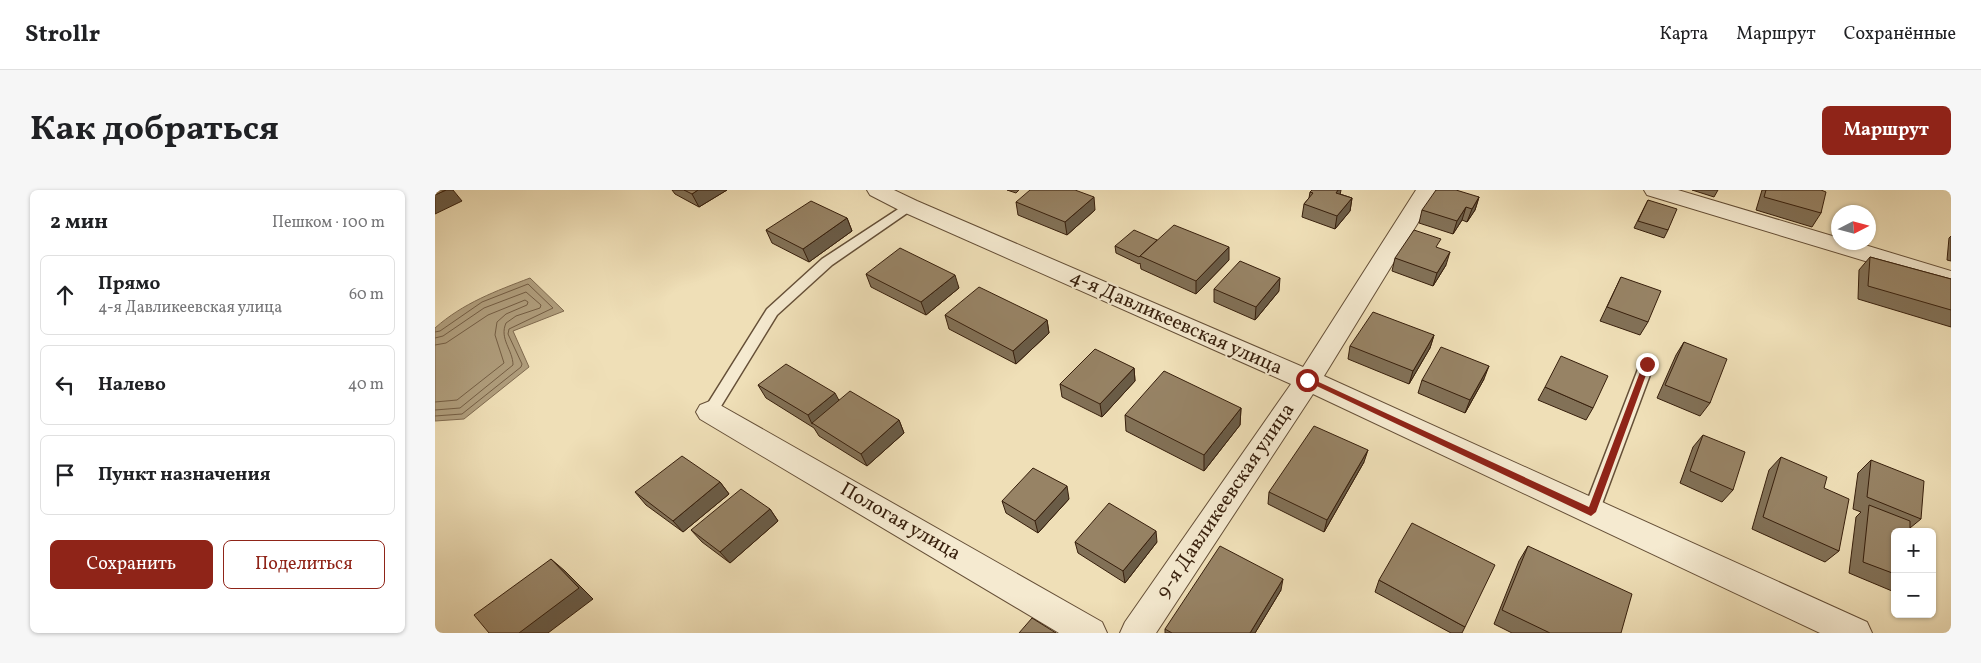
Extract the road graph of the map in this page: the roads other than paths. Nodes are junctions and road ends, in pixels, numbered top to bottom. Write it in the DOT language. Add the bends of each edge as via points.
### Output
graph roads {
  1 [pos="878,190"];
  2 [pos="1427,190"];
  3 [pos="1655,190"];
  4 [pos="909,206"];
  5 [pos="1951,279"];
  6 [pos="1647,364"];
  7 [pos="1307,380"];
  8 [pos="710,412"];
  9 [pos="1591,512"];
  10 [pos="1090,633"];
  11 [pos="1137,633"];
  12 [pos="1855,633"];
  1 -- 4 [label="street, 4-я Давликеевская улица"];
  2 -- 7 [label="street, 9-я Давликеевская улица"];
  3 -- 5 [label="street"];
  4 -- 7 [label="street, 4-я Давликеевская улица"];
  4 -- 8 [label="lane" via="827,262 771,312"];
  6 -- 9 [label="lane"];
  7 -- 9 [label="street, 4-я Давликеевская улица"];
  7 -- 11 [label="street, 9-я Давликеевская улица"];
  8 -- 10 [label="street, Пологая улица"];
  9 -- 12 [label="street, 4-я Давликеевская улица"];
}
